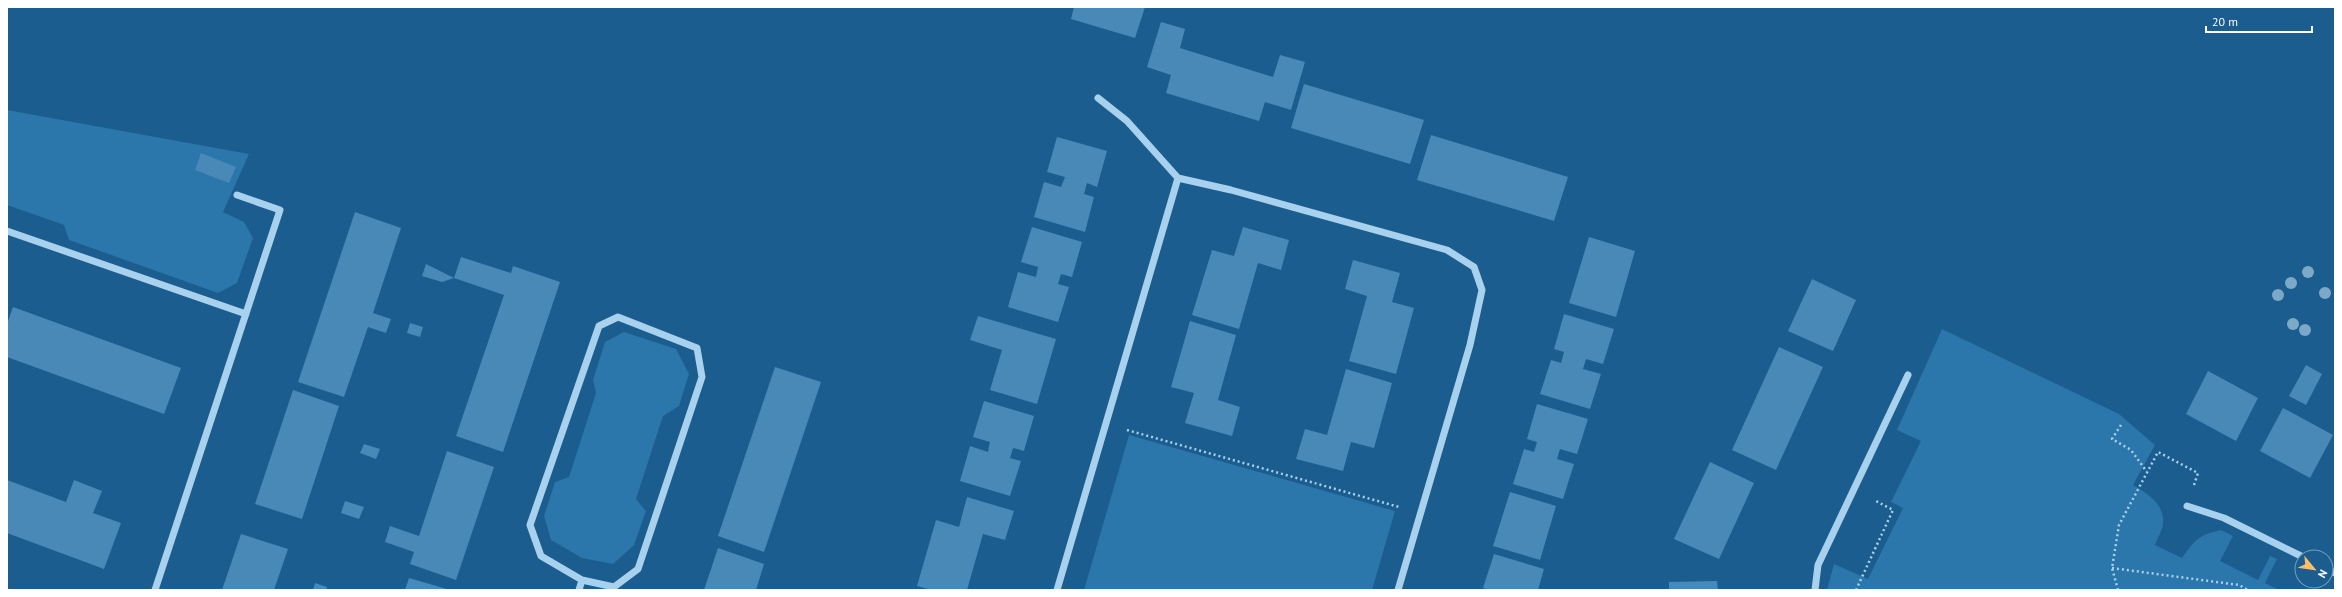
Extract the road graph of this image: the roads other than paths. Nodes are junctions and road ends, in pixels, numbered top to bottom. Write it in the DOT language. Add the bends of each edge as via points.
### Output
graph roads {
  1 [pos="1098,98"];
  2 [pos="1178,178"];
  3 [pos="237,195"];
  4 [pos="7,232"];
  5 [pos="246,314"];
  6 [pos="1908,375"];
  7 [pos="2187,506"];
  8 [pos="2294,553"];
  9 [pos="582,580"];
  10 [pos="155,590"];
  11 [pos="579,590"];
  12 [pos="1057,590"];
  13 [pos="1398,590"];
  14 [pos="1815,590"];
  1 -- 2 [label="street" via="1127,121"];
  2 -- 12 [label="street"];
  2 -- 13 [label="street" via="1231,190 1447,250 1474,267 1482,290 1470,345"];
  3 -- 5 [label="street" via="280,210"];
  4 -- 5 [label="street"];
  5 -- 10 [label="street"];
  6 -- 14 [label="street" via="1818,565"];
  7 -- 8 [label="street" via="2224,518"];
  9 -- 9 [label="street" via="614,587 638,569 702,377 697,348 618,317 599,326 530,525 541,556"];
  9 -- 11 [label="street"];
}
